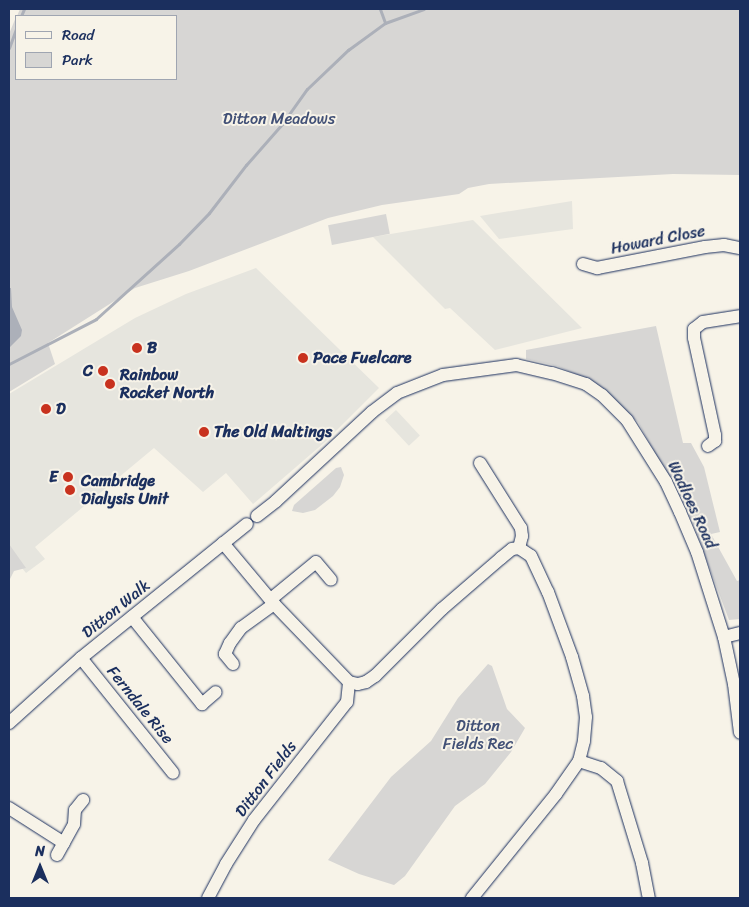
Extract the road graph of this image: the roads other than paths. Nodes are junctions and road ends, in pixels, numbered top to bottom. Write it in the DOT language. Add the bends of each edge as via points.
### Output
graph roads {
  1 [pos="740,248"];
  2 [pos="582,264"];
  3 [pos="740,316"];
  4 [pos="516,365"];
  5 [pos="708,446"];
  6 [pos="480,463"];
  7 [pos="223,544"];
  8 [pos="520,548"];
  9 [pos="331,580"];
  10 [pos="272,601"];
  11 [pos="132,617"];
  12 [pos="740,633"];
  13 [pos="724,637"];
  14 [pos="80,658"];
  15 [pos="233,664"];
  16 [pos="349,682"];
  17 [pos="216,692"];
  18 [pos="10,718"];
  19 [pos="740,733"];
  20 [pos="579,761"];
  21 [pos="173,773"];
  22 [pos="82,800"];
  23 [pos="9,808"];
  24 [pos="64,843"];
  25 [pos="57,855"];
  26 [pos="208,898"];
  27 [pos="472,898"];
  28 [pos="649,898"];
  1 -- 2 [label="street, Howard Close" via="724,244 596,268"];
  3 -- 5 [label="street" via="703,322 694,330 715,435"];
  4 -- 7 [label="street, Ditton Walk" via="443,375 397,393"];
  4 -- 13 [label="street, Wadloes Road" via="586,384 627,420 666,482 680,512 697,552"];
  6 -- 8 [label="street" via="521,528"];
  7 -- 10 [label="street"];
  7 -- 11 [label="street, Ditton Walk"];
  8 -- 16 [label="street" via="512,549 442,609 375,676 366,682"];
  8 -- 20 [label="street" via="530,556 542,578 581,688 586,717"];
  9 -- 10 [label="street" via="316,562"];
  10 -- 15 [label="street" via="230,642 225,654"];
  10 -- 16 [label="street"];
  11 -- 14 [label="street, Ditton Walk"];
  11 -- 17 [label="street" via="202,704"];
  12 -- 13 [label="street"];
  13 -- 19 [label="street, Wadloes Road"];
  14 -- 18 [label="street, Ditton Walk"];
  14 -- 21 [label="street, Ferndale Rise"];
  16 -- 26 [label="street, Ditton Fields" via="347,702 254,820"];
  20 -- 27 [label="street"];
  20 -- 28 [label="street" via="601,768 616,781 642,863"];
  22 -- 24 [label="street" via="75,810 74,824"];
  23 -- 24 [label="street"];
  24 -- 25 [label="street"];
}
